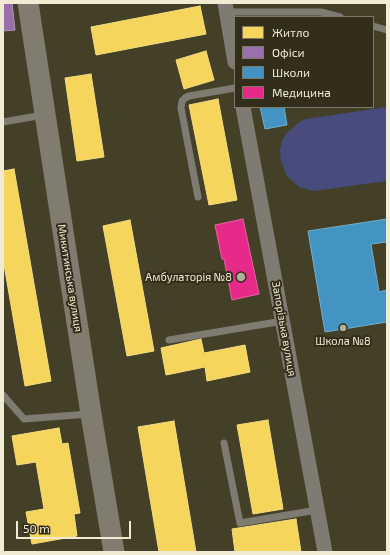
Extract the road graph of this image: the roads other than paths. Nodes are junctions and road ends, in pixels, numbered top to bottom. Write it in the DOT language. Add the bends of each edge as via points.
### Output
graph roads {
  1 [pos="28,3"];
  2 [pos="226,7"];
  3 [pos="336,16"];
  4 [pos="374,26"];
  5 [pos="387,30"];
  6 [pos="234,56"];
  7 [pos="234,88"];
  8 [pos="243,108"];
  9 [pos="45,115"];
  10 [pos="3,122"];
  11 [pos="198,197"];
  12 [pos="283,321"];
  13 [pos="169,340"];
  14 [pos="3,394"];
  15 [pos="92,414"];
  16 [pos="224,443"];
  17 [pos="317,510"];
  18 [pos="114,552"];
  19 [pos="325,552"];
  1 -- 9 [label="street, Микитинська вулиця"];
  2 -- 3 [label="lane" via="320,12"];
  2 -- 6 [label="street"];
  4 -- 5 [label="lane"];
  7 -- 11 [label="lane" via="189,96 182,101 181,108"];
  8 -- 12 [label="street, Запорізька вулиця"];
  9 -- 10 [label="lane"];
  9 -- 15 [label="street, Микитинська вулиця"];
  12 -- 13 [label="lane"];
  12 -- 17 [label="street, Запорізька вулиця"];
  14 -- 15 [label="lane" via="24,418"];
  15 -- 18 [label="street, Микитинська вулиця"];
  16 -- 17 [label="lane" via="240,523"];
  17 -- 19 [label="street, Запорізька вулиця"];
}
